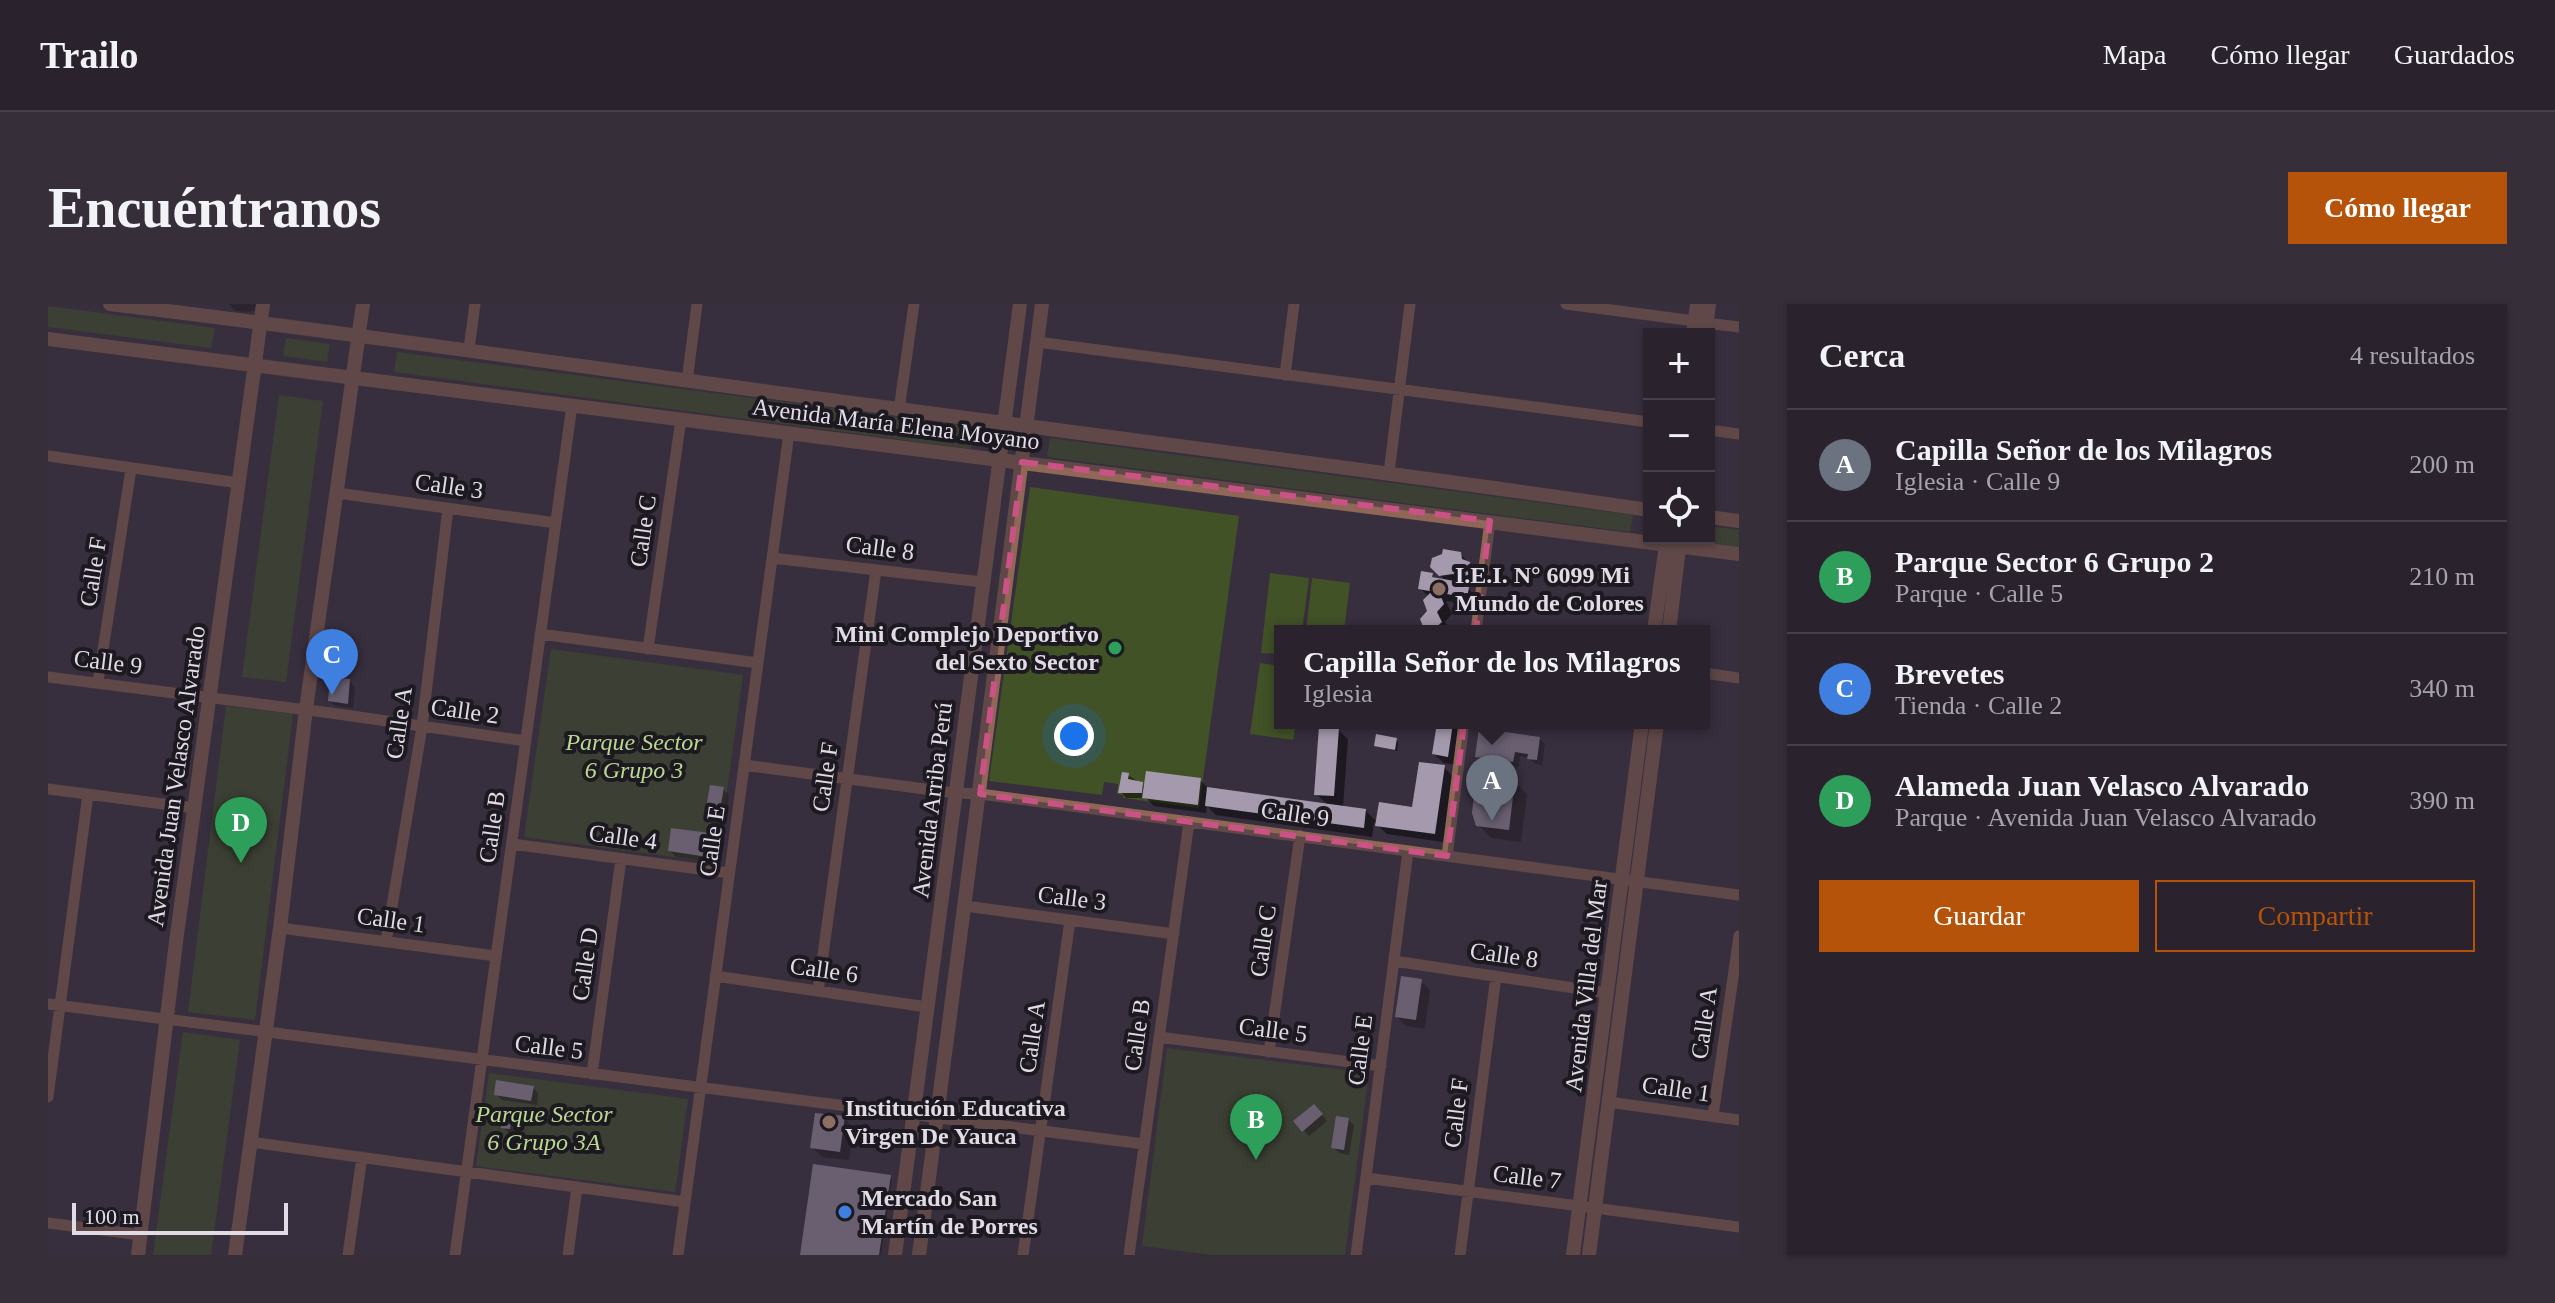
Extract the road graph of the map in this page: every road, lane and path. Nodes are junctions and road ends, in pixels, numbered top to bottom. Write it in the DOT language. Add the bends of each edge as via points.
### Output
graph roads {
  1 [pos="110,304"];
  2 [pos="263,304"];
  3 [pos="363,304"];
  4 [pos="475,304"];
  5 [pos="697,304"];
  6 [pos="914,304"];
  7 [pos="1020,304"];
  8 [pos="1042,304"];
  9 [pos="1294,304"];
  10 [pos="1410,304"];
  11 [pos="1566,304"];
  12 [pos="1697,304"];
  13 [pos="1709,304"];
  14 [pos="153,307"];
  15 [pos="260,324"];
  16 [pos="1739,327"];
  17 [pos="1700,328"];
  18 [pos="359,336"];
  19 [pos="48,339"];
  20 [pos="1037,342"];
  21 [pos="469,349"];
  22 [pos="255,365"];
  23 [pos="1285,375"];
  24 [pos="353,378"];
  25 [pos="687,381"];
  26 [pos="1399,390"];
  27 [pos="572,405"];
  28 [pos="899,410"];
  29 [pos="681,419"];
  30 [pos="1643,421"];
  31 [pos="1004,422"];
  32 [pos="1027,426"];
  33 [pos="1715,431"];
  34 [pos="789,433"];
  35 [pos="1739,434"];
  36 [pos="48,456"];
  37 [pos="998,460"];
  38 [pos="1022,462"];
  39 [pos="131,469"];
  40 [pos="1389,473"];
  41 [pos="239,483"];
  42 [pos="337,493"];
  43 [pos="448,508"];
  44 [pos="1643,509"];
  45 [pos="1715,518"];
  46 [pos="1490,521"];
  47 [pos="1739,521"];
  48 [pos="556,523"];
  49 [pos="1643,539"];
  50 [pos="1673,544"];
  51 [pos="1673,544"];
  52 [pos="1684,544"];
  53 [pos="1739,554"];
  54 [pos="772,558"];
  55 [pos="876,570"];
  56 [pos="982,582"];
  57 [pos="1477,625"];
  58 [pos="1655,625"];
  59 [pos="1669,625"];
  60 [pos="540,634"];
  61 [pos="648,649"];
  62 [pos="758,663"];
  63 [pos="1710,674"];
  64 [pos="48,677"];
  65 [pos="1739,678"];
  66 [pos="98,682"];
  67 [pos="209,697"];
  68 [pos="306,709"];
  69 [pos="422,727"];
  70 [pos="1463,729"];
  71 [pos="1642,729"];
  72 [pos="1656,729"];
  73 [pos="526,741"];
  74 [pos="744,765"];
  75 [pos="847,779"];
  76 [pos="48,789"];
  77 [pos="955,793"];
  78 [pos="88,794"];
  79 [pos="980,794"];
  80 [pos="194,808"];
  81 [pos="1189,822"];
  82 [pos="1300,836"];
  83 [pos="512,844"];
  84 [pos="1408,851"];
  85 [pos="1447,856"];
  86 [pos="621,859"];
  87 [pos="729,873"];
  88 [pos="1629,881"];
  89 [pos="1739,895"];
  90 [pos="965,906"];
  91 [pos="1070,920"];
  92 [pos="280,928"];
  93 [pos="1174,934"];
  94 [pos="1739,936"];
  95 [pos="386,942"];
  96 [pos="496,956"];
  97 [pos="1394,961"];
  98 [pos="715,976"];
  99 [pos="1496,976"];
  100 [pos="818,991"];
  101 [pos="1607,993"];
  102 [pos="54,1005"];
  103 [pos="927,1007"];
  104 [pos="168,1020"];
  105 [pos="265,1032"];
  106 [pos="1159,1037"];
  107 [pos="1269,1052"];
  108 [pos="482,1061"];
  109 [pos="1381,1066"];
  110 [pos="592,1074"];
  111 [pos="700,1088"];
  112 [pos="48,1097"];
  113 [pos="1608,1102"];
  114 [pos="925,1116"];
  115 [pos="1713,1116"];
  116 [pos="1739,1120"];
  117 [pos="1041,1131"];
  118 [pos="250,1142"];
  119 [pos="1144,1144"];
  120 [pos="362,1157"];
  121 [pos="466,1172"];
  122 [pos="1366,1178"];
  123 [pos="577,1187"];
  124 [pos="1468,1191"];
  125 [pos="685,1202"];
  126 [pos="1587,1207"];
  127 [pos="48,1223"];
  128 [pos="1739,1227"];
  129 [pos="141,1235"];
  130 [pos="1129,1254"];
  131 [pos="138,1255"];
  132 [pos="235,1255"];
  133 [pos="348,1255"];
  134 [pos="455,1255"];
  135 [pos="568,1255"];
  136 [pos="678,1255"];
  137 [pos="895,1255"];
  138 [pos="919,1255"];
  139 [pos="1023,1255"];
  140 [pos="1144,1255"];
  141 [pos="1356,1255"];
  142 [pos="1460,1255"];
  143 [pos="1573,1255"];
  144 [pos="1589,1255"];
  1 -- 14 [label="street, Avenida María Elena Moyano"];
  2 -- 15 [label="street, Avenida Juan Velasco Alvarado"];
  3 -- 18 [label="street"];
  4 -- 21 [label="street"];
  5 -- 25 [label="street"];
  6 -- 28 [label="street"];
  7 -- 31 [label="street, Avenida Arriba Perú"];
  8 -- 20 [label="street, Avenida Arriba Perú"];
  9 -- 23 [label="street"];
  10 -- 26 [label="street"];
  11 -- 17 [label="street"];
  12 -- 17 [label="street"];
  13 -- 17 [label="street"];
  14 -- 15 [label="street, Avenida María Elena Moyano"];
  15 -- 18 [label="street, Avenida María Elena Moyano"];
  15 -- 22 [label="street, Avenida Juan Velasco Alvarado"];
  16 -- 17 [label="street"];
  18 -- 21 [label="street, Avenida María Elena Moyano"];
  18 -- 24 [label="street"];
  19 -- 22 [label="street, Avenida María Elena Moyano"];
  20 -- 23 [label="street"];
  20 -- 32 [label="street, Avenida Arriba Perú"];
  21 -- 25 [label="street, Avenida María Elena Moyano"];
  22 -- 24 [label="street, Avenida María Elena Moyano"];
  22 -- 41 [label="street, Avenida Juan Velasco Alvarado"];
  23 -- 26 [label="street"];
  24 -- 27 [label="street, Avenida María Elena Moyano"];
  24 -- 42 [label="street"];
  25 -- 28 [label="street, Avenida María Elena Moyano"];
  26 -- 30 [label="street"];
  26 -- 40 [label="street"];
  27 -- 29 [label="street, Avenida María Elena Moyano"];
  27 -- 48 [label="street, Calle B"];
  28 -- 31 [label="street, Avenida María Elena Moyano"];
  29 -- 34 [label="street, Avenida María Elena Moyano"];
  29 -- 61 [label="street, Calle C"];
  31 -- 32 [label="street, Avenida María Elena Moyano"];
  31 -- 37 [label="street, Avenida Arriba Perú"];
  32 -- 38 [label="street, Avenida Arriba Perú"];
  32 -- 40 [label="street, Avenida María Elena Moyano"];
  33 -- 35 [label="street"];
  34 -- 37 [label="street, Avenida María Elena Moyano"];
  34 -- 54 [label="street, Calle E"];
  36 -- 39 [label="street"];
  37 -- 38 [label="street, Avenida María Elena Moyano"];
  37 -- 56 [label="street, Avenida Arriba Perú"];
  38 -- 46 [label="street, Avenida María Elena Moyano"];
  38 -- 79 [label="street, Avenida Arriba Perú"];
  39 -- 41 [label="street"];
  39 -- 66 [label="street, Calle F"];
  40 -- 44 [label="street, Avenida María Elena Moyano"];
  41 -- 67 [label="street, Avenida Juan Velasco Alvarado"];
  42 -- 43 [label="street, Calle 3"];
  42 -- 68 [label="street"];
  43 -- 48 [label="street, Calle 3"];
  43 -- 69 [label="street, Calle A"];
  45 -- 47 [label="street"];
  46 -- 49 [label="street, Avenida María Elena Moyano"];
  46 -- 57 [label="street"];
  48 -- 60 [label="street, Calle B"];
  50 -- 58 [label="street"];
  51 -- 59 [label="street"];
  52 -- 53 [label="street, Avenida María Elena Moyano"];
  54 -- 55 [label="street, Calle 8"];
  54 -- 62 [label="street, Calle E"];
  55 -- 56 [label="street, Calle 8"];
  55 -- 75 [label="street, Calle F"];
  56 -- 77 [label="street, Avenida Arriba Perú"];
  60 -- 61 [label="street"];
  60 -- 73 [label="street, Calle B"];
  61 -- 62 [label="street"];
  62 -- 74 [label="street, Calle E"];
  63 -- 65 [label="street"];
  64 -- 66 [label="street, Calle 9"];
  66 -- 67 [label="street, Calle 9"];
  67 -- 68 [label="street, Calle 2"];
  67 -- 80 [label="street, Avenida Juan Velasco Alvarado"];
  68 -- 69 [label="street, Calle 2"];
  68 -- 92 [label="street"];
  69 -- 73 [label="street, Calle 2"];
  69 -- 95 [label="street, Calle A"];
  70 -- 85 [label="street"];
  71 -- 88 [label="street, Avenida Villa del Mar"];
  72 -- 88 [label="street, Avenida Villa del Mar"];
  73 -- 83 [label="street, Calle B"];
  74 -- 75 [label="street"];
  74 -- 87 [label="street, Calle E"];
  75 -- 77 [label="street"];
  75 -- 100 [label="street, Calle F"];
  76 -- 78 [label="street"];
  77 -- 79 [label="street, Calle 9"];
  77 -- 103 [label="street, Avenida Arriba Perú"];
  78 -- 80 [label="street"];
  78 -- 102 [label="street"];
  79 -- 81 [label="street, Calle 9"];
  79 -- 90 [label="street, Avenida Arriba Perú"];
  80 -- 104 [label="street, Avenida Juan Velasco Alvarado"];
  81 -- 82 [label="street, Calle 9"];
  81 -- 93 [label="street, Calle B"];
  82 -- 84 [label="street, Calle 9"];
  82 -- 107 [label="street, Calle C"];
  83 -- 86 [label="street, Calle 4"];
  83 -- 96 [label="street, Calle B"];
  84 -- 85 [label="street, Calle 9"];
  84 -- 97 [label="street, Calle E"];
  85 -- 88 [label="street, Calle 9"];
  86 -- 87 [label="street, Calle 4"];
  86 -- 110 [label="street, Calle D"];
  87 -- 98 [label="street, Calle E"];
  88 -- 89 [label="street"];
  88 -- 101 [label="street, Avenida Villa del Mar"];
  88 -- 113 [label="street, Avenida Villa del Mar"];
  90 -- 91 [label="street, Calle 3"];
  90 -- 114 [label="street, Avenida Arriba Perú"];
  91 -- 93 [label="street, Calle 3"];
  91 -- 117 [label="street, Calle A"];
  92 -- 95 [label="street, Calle 1"];
  92 -- 105 [label="street"];
  93 -- 106 [label="street, Calle B"];
  94 -- 115 [label="street, Calle A"];
  95 -- 96 [label="street, Calle 1"];
  96 -- 108 [label="street, Calle B"];
  97 -- 99 [label="street, Calle 8"];
  97 -- 109 [label="street, Calle E"];
  98 -- 100 [label="street, Calle 6"];
  98 -- 111 [label="street, Calle E"];
  99 -- 101 [label="street, Calle 8"];
  99 -- 124 [label="street, Calle F"];
  100 -- 103 [label="street, Calle 6"];
  101 -- 126 [label="street, Avenida Villa del Mar"];
  102 -- 104 [label="street"];
  102 -- 112 [label="street"];
  103 -- 114 [label="street, Avenida Arriba Perú"];
  104 -- 105 [label="street, Calle 5"];
  104 -- 129 [label="street, Avenida Juan Velasco Alvarado"];
  105 -- 108 [label="street, Calle 5"];
  105 -- 118 [label="street"];
  106 -- 107 [label="street, Calle 5"];
  106 -- 119 [label="street, Calle B"];
  107 -- 109 [label="street, Calle 5"];
  108 -- 110 [label="street, Calle 5"];
  108 -- 121 [label="street, Calle B"];
  109 -- 122 [label="street, Calle E"];
  110 -- 111 [label="street, Calle 5"];
  111 -- 114 [label="street, Calle 5"];
  111 -- 125 [label="street, Calle E"];
  113 -- 115 [label="street, Calle 1"];
  113 -- 126 [label="street, Avenida Villa del Mar"];
  114 -- 117 [label="street"];
  114 -- 137 [label="street, Avenida Arriba Perú"];
  114 -- 138 [label="street, Avenida Arriba Perú"];
  115 -- 116 [label="street, Calle 1"];
  117 -- 119 [label="street"];
  117 -- 139 [label="street, Calle A"];
  118 -- 120 [label="street"];
  118 -- 132 [label="street"];
  119 -- 130 [label="street, Calle B"];
  120 -- 121 [label="street"];
  120 -- 133 [label="street"];
  121 -- 123 [label="street"];
  121 -- 134 [label="street, Calle B"];
  122 -- 124 [label="street, Calle 7"];
  122 -- 141 [label="street, Calle E"];
  123 -- 125 [label="street"];
  123 -- 135 [label="street"];
  124 -- 126 [label="street, Calle 7"];
  124 -- 142 [label="street, Calle F"];
  125 -- 136 [label="street, Calle E"];
  126 -- 128 [label="street"];
  126 -- 143 [label="street, Avenida Villa del Mar"];
  126 -- 144 [label="street, Avenida Villa del Mar"];
  127 -- 129 [label="street"];
  129 -- 131 [label="street, Avenida Juan Velasco Alvarado"];
  130 -- 140 [label="street"];
}
